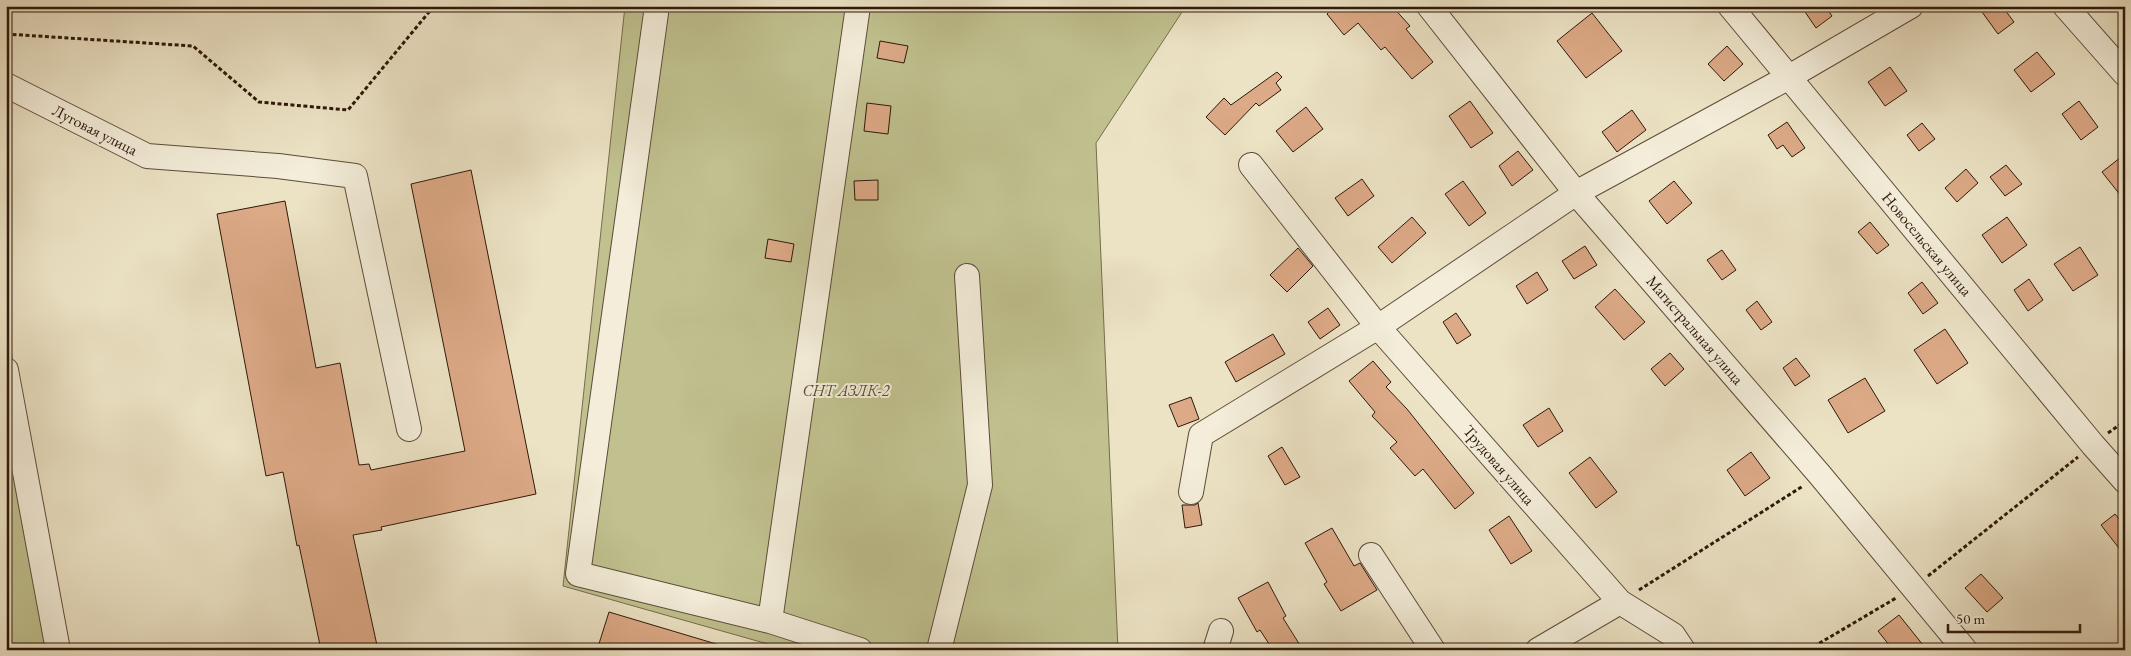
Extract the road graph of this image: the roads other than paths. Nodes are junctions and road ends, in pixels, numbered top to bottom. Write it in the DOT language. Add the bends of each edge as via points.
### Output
graph roads {
  1 [pos="657,6"];
  2 [pos="858,6"];
  3 [pos="1429,6"];
  4 [pos="1730,6"];
  5 [pos="1911,6"];
  6 [pos="2065,6"];
  7 [pos="2124,73"];
  8 [pos="1789,77"];
  9 [pos="6,84"];
  10 [pos="1251,165"];
  11 [pos="1576,193"];
  12 [pos="967,276"];
  13 [pos="1378,327"];
  14 [pos="6,370"];
  15 [pos="409,429"];
  16 [pos="2125,481"];
  17 [pos="1191,492"];
  18 [pos="1372,555"];
  19 [pos="1620,602"];
  20 [pos="770,621"];
  21 [pos="58,650"];
  22 [pos="860,650"];
  23 [pos="939,650"];
  24 [pos="1433,650"];
  25 [pos="1538,650"];
  26 [pos="1683,650"];
  27 [pos="1964,650"];
  1 -- 20 [label="street" via="578,574"];
  2 -- 20 [label="street"];
  3 -- 11 [label="street, Магистральная улица"];
  4 -- 8 [label="street, Новосельская улица"];
  5 -- 8 [label="street"];
  6 -- 7 [label="street"];
  8 -- 11 [label="street"];
  8 -- 16 [label="street, Новосельская улица"];
  9 -- 15 [label="street, Луговая улица" via="147,156 278,166 356,176"];
  10 -- 13 [label="street, Трудовая улица"];
  11 -- 13 [label="street"];
  11 -- 27 [label="street, Магистральная улица" via="1820,475"];
  12 -- 23 [label="street" via="980,485"];
  13 -- 17 [label="street" via="1201,434"];
  13 -- 19 [label="street, Трудовая улица"];
  14 -- 21 [label="street"];
  18 -- 24 [label="street"];
  19 -- 25 [label="street"];
  19 -- 26 [label="street, Трудовая улица" via="1673,635"];
  20 -- 22 [label="street"];
}
